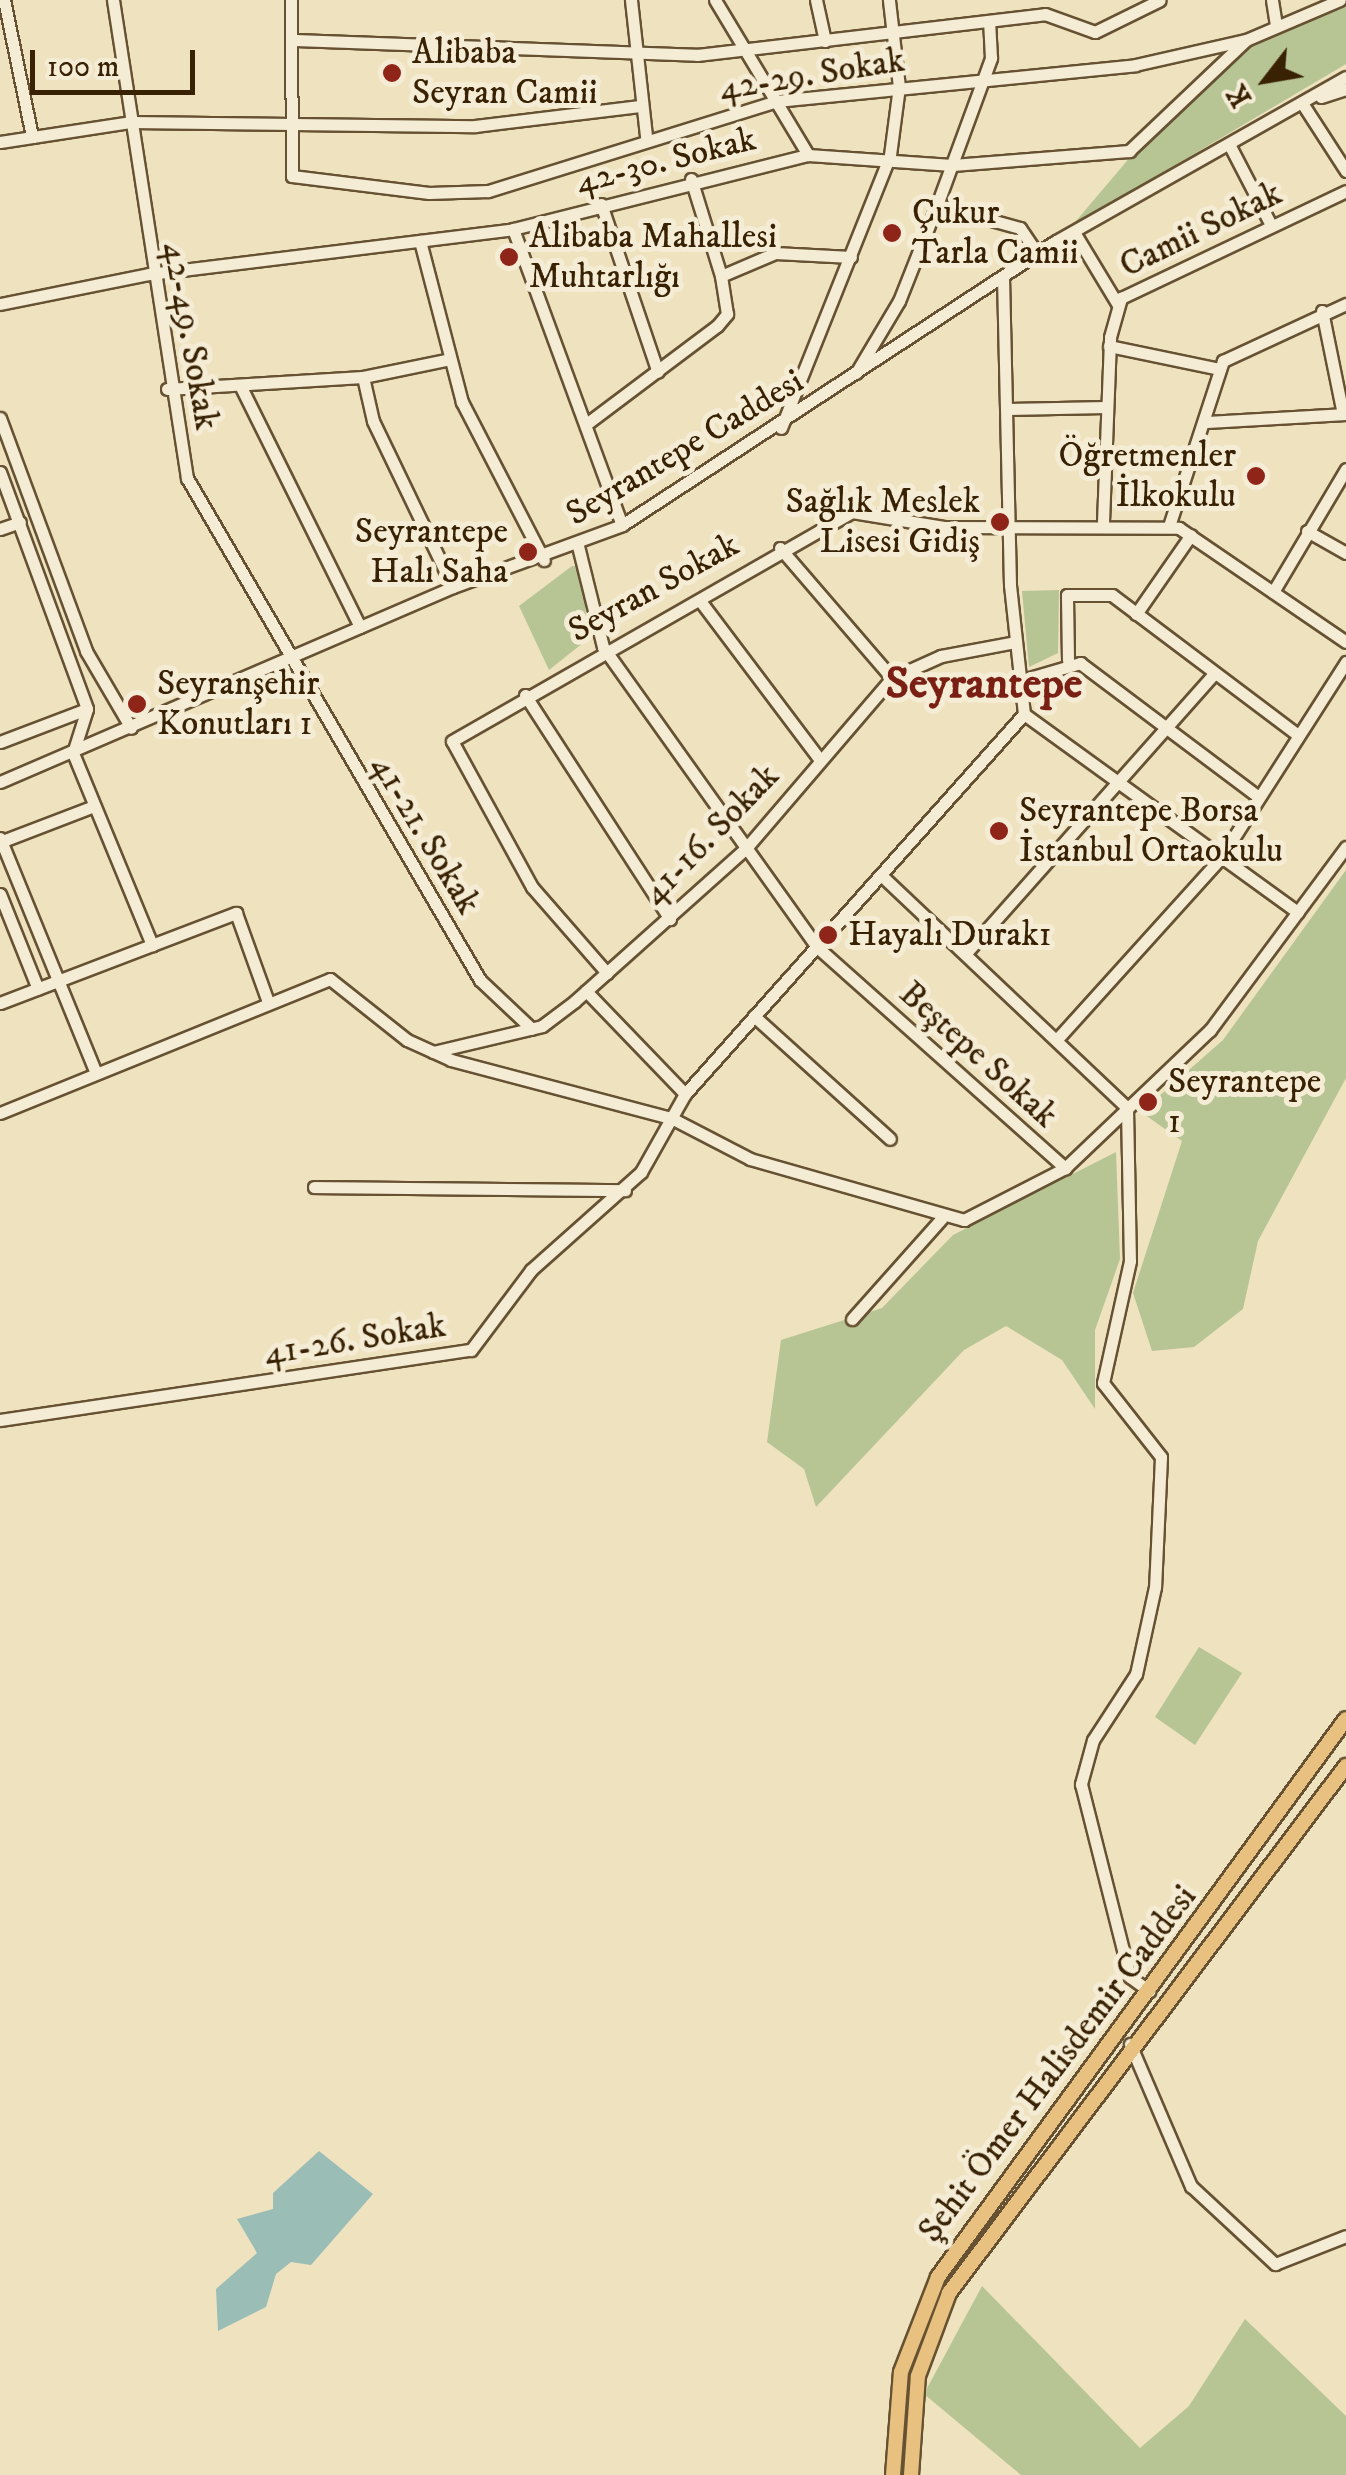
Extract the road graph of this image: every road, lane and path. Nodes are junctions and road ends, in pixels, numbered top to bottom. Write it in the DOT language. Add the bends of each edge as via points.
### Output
graph roads {
  1 [pos="4,0"];
  2 [pos="113,0"];
  3 [pos="290,0"];
  4 [pos="631,0"];
  5 [pos="715,0"];
  6 [pos="816,0"];
  7 [pos="889,0"];
  8 [pos="1160,0"];
  9 [pos="1272,0"];
  10 [pos="1340,0"];
  11 [pos="1044,7"];
  12 [pos="990,22"];
  13 [pos="1276,25"];
  14 [pos="894,34"];
  15 [pos="294,40"];
  16 [pos="1246,40"];
  17 [pos="826,41"];
  18 [pos="740,46"];
  19 [pos="632,58"];
  20 [pos="1346,77"];
  21 [pos="980,81"];
  22 [pos="898,87"];
  23 [pos="1346,89"];
  24 [pos="777,102"];
  25 [pos="1302,103"];
  26 [pos="640,106"];
  27 [pos="290,119"];
  28 [pos="132,122"];
  29 [pos="646,136"];
  30 [pos="32,137"];
  31 [pos="0,142"];
  32 [pos="1230,146"];
  33 [pos="808,155"];
  34 [pos="890,155"];
  35 [pos="952,165"];
  36 [pos="1346,170"];
  37 [pos="691,179"];
  38 [pos="1346,191"];
  39 [pos="602,204"];
  40 [pos="937,206"];
  41 [pos="1271,225"];
  42 [pos="513,229"];
  43 [pos="1074,232"];
  44 [pos="420,241"];
  45 [pos="1037,253"];
  46 [pos="851,256"];
  47 [pos="149,274"];
  48 [pos="721,276"];
  49 [pos="1003,276"];
  50 [pos="0,304"];
  51 [pos="1346,304"];
  52 [pos="1118,305"];
  53 [pos="1322,311"];
  54 [pos="1109,346"];
  55 [pos="446,360"];
  56 [pos="1220,369"];
  57 [pos="658,372"];
  58 [pos="363,377"];
  59 [pos="853,377"];
  60 [pos="240,384"];
  61 [pos="167,389"];
  62 [pos="1106,407"];
  63 [pos="1008,409"];
  64 [pos="1344,411"];
  65 [pos="0,418"];
  66 [pos="588,422"];
  67 [pos="1207,422"];
  68 [pos="781,428"];
  69 [pos="1346,469"];
  70 [pos="0,472"];
  71 [pos="20,522"];
  72 [pos="1103,522"];
  73 [pos="622,525"];
  74 [pos="1169,526"];
  75 [pos="1011,528"];
  76 [pos="0,530"];
  77 [pos="1307,530"];
  78 [pos="1191,535"];
  79 [pos="578,546"];
  80 [pos="780,548"];
  81 [pos="1346,553"];
  82 [pos="544,560"];
  83 [pos="454,587"];
  84 [pos="1273,592"];
  85 [pos="701,602"];
  86 [pos="1136,614"];
  87 [pos="360,627"];
  88 [pos="1015,642"];
  89 [pos="1346,642"];
  90 [pos="603,648"];
  91 [pos="285,658"];
  92 [pos="1068,660"];
  93 [pos="1346,662"];
  94 [pos="1214,674"];
  95 [pos="892,678"];
  96 [pos="1019,681"];
  97 [pos="525,695"];
  98 [pos="87,708"];
  99 [pos="1024,714"];
  100 [pos="130,728"];
  101 [pos="1170,728"];
  102 [pos="1298,735"];
  103 [pos="0,742"];
  104 [pos="73,753"];
  105 [pos="820,760"];
  106 [pos="0,782"];
  107 [pos="1118,783"];
  108 [pos="1256,796"];
  109 [pos="94,806"];
  110 [pos="0,841"];
  111 [pos="747,847"];
  112 [pos="1346,847"];
  113 [pos="1220,858"];
  114 [pos="881,876"];
  115 [pos="0,894"];
  116 [pos="1298,912"];
  117 [pos="670,919"];
  118 [pos="152,945"];
  119 [pos="816,946"];
  120 [pos="966,952"];
  121 [pos="607,974"];
  122 [pos="58,981"];
  123 [pos="38,989"];
  124 [pos="586,991"];
  125 [pos="268,1000"];
  126 [pos="0,1004"];
  127 [pos="754,1016"];
  128 [pos="532,1029"];
  129 [pos="1058,1036"];
  130 [pos="432,1052"];
  131 [pos="96,1073"];
  132 [pos="685,1094"];
  133 [pos="1127,1108"];
  134 [pos="0,1113"];
  135 [pos="671,1118"];
  136 [pos="890,1139"];
  137 [pos="1064,1168"];
  138 [pos="314,1187"];
  139 [pos="624,1190"];
  140 [pos="942,1218"];
  141 [pos="852,1319"];
  142 [pos="0,1420"];
  143 [pos="1346,1718"];
  144 [pos="1346,1766"];
  145 [pos="1149,1991"];
  146 [pos="1130,2044"];
  147 [pos="1346,2236"];
  148 [pos="893,2475"];
  149 [pos="911,2475"];
  1 -- 30 [label="street"];
  2 -- 28 [label="street, 42-49. Sokak"];
  3 -- 15 [label="street"];
  4 -- 19 [label="street"];
  5 -- 18 [label="street"];
  6 -- 17 [label="street"];
  7 -- 14 [label="street"];
  8 -- 11 [label="street" via="1095,32"];
  9 -- 13 [label="street"];
  10 -- 13 [label="street, 42-29. Sokak"];
  11 -- 12 [label="street"];
  12 -- 14 [label="street"];
  12 -- 21 [label="street" via="992,58"];
  13 -- 16 [label="street, 42-29. Sokak"];
  14 -- 17 [label="street"];
  14 -- 22 [label="street"];
  15 -- 19 [label="street"];
  15 -- 27 [label="street"];
  16 -- 21 [label="street, 42-29. Sokak" via="1135,66"];
  16 -- 35 [label="street, 42-30. Sokak" via="1129,151"];
  17 -- 18 [label="street"];
  18 -- 19 [label="street"];
  18 -- 24 [label="street"];
  19 -- 26 [label="street"];
  20 -- 25 [label="street, Seyrantepe Caddesi"];
  21 -- 22 [label="street, 42-29. Sokak"];
  21 -- 35 [label="street"];
  22 -- 24 [label="street, 42-29. Sokak"];
  22 -- 34 [label="street"];
  23 -- 25 [label="street, Seyrantepe Caddesi"];
  24 -- 29 [label="street, 42-29. Sokak"];
  24 -- 33 [label="street"];
  25 -- 32 [label="street, Seyrantepe Caddesi"];
  25 -- 36 [label="street"];
  26 -- 27 [label="street" via="474,126"];
  26 -- 29 [label="street"];
  27 -- 28 [label="street"];
  27 -- 29 [label="street, 42-29. Sokak" via="292,176 488,191"];
  28 -- 30 [label="street"];
  28 -- 47 [label="street, 42-49. Sokak"];
  30 -- 31 [label="street"];
  32 -- 41 [label="street"];
  32 -- 43 [label="street, Seyrantepe Caddesi"];
  33 -- 34 [label="street, 42-30. Sokak"];
  33 -- 37 [label="street, 42-30. Sokak"];
  34 -- 35 [label="street, 42-30. Sokak"];
  34 -- 46 [label="street"];
  35 -- 40 [label="street"];
  37 -- 39 [label="street, 42-30. Sokak"];
  37 -- 48 [label="street"];
  38 -- 41 [label="street, Camii Sokak"];
  39 -- 42 [label="street, 42-30. Sokak"];
  39 -- 57 [label="street"];
  40 -- 45 [label="street" via="1020,228"];
  40 -- 59 [label="street" via="900,301"];
  41 -- 52 [label="street, Camii Sokak"];
  42 -- 44 [label="street, 42-30. Sokak"];
  42 -- 66 [label="street"];
  43 -- 45 [label="street, Seyrantepe Caddesi"];
  43 -- 52 [label="street"];
  44 -- 47 [label="street, 42-30. Sokak"];
  44 -- 55 [label="street"];
  45 -- 49 [label="street, Seyrantepe Caddesi"];
  46 -- 48 [label="street" via="775,253"];
  46 -- 68 [label="street"];
  47 -- 50 [label="street, 42-30. Sokak"];
  47 -- 61 [label="street, 42-49. Sokak"];
  48 -- 57 [label="street" via="728,314"];
  49 -- 59 [label="street, Seyrantepe Caddesi"];
  49 -- 63 [label="street"];
  51 -- 53 [label="street"];
  52 -- 54 [label="street, Camii Sokak"];
  53 -- 56 [label="street"];
  53 -- 64 [label="street"];
  54 -- 56 [label="street"];
  54 -- 62 [label="street, Camii Sokak"];
  55 -- 58 [label="street"];
  55 -- 82 [label="street"];
  56 -- 67 [label="street"];
  57 -- 66 [label="street"];
  58 -- 60 [label="street"];
  58 -- 83 [label="street" via="374,421"];
  59 -- 68 [label="street, Seyrantepe Caddesi"];
  60 -- 61 [label="street"];
  60 -- 87 [label="street"];
  61 -- 91 [label="street, 42-49. Sokak" via="187,478"];
  62 -- 63 [label="street"];
  62 -- 72 [label="street, Camii Sokak"];
  63 -- 75 [label="street"];
  64 -- 67 [label="street"];
  65 -- 100 [label="street" via="86,650"];
  66 -- 73 [label="street"];
  67 -- 74 [label="street"];
  68 -- 73 [label="street, Seyrantepe Caddesi"];
  69 -- 77 [label="street"];
  70 -- 71 [label="street"];
  71 -- 76 [label="street"];
  71 -- 98 [label="street"];
  72 -- 74 [label="street, Seyran Sokak"];
  72 -- 75 [label="street, Seyran Sokak"];
  73 -- 79 [label="street, Seyrantepe Caddesi"];
  74 -- 78 [label="street, Seyran Sokak"];
  75 -- 80 [label="street, Seyran Sokak" via="852,512"];
  75 -- 88 [label="street"];
  77 -- 81 [label="street"];
  77 -- 84 [label="street"];
  78 -- 84 [label="street, Seyran Sokak"];
  78 -- 86 [label="street"];
  79 -- 82 [label="street, Seyrantepe Caddesi"];
  79 -- 90 [label="street"];
  80 -- 85 [label="street, Seyran Sokak"];
  80 -- 95 [label="street"];
  82 -- 83 [label="street, Seyrantepe Caddesi"];
  83 -- 87 [label="street, Seyrantepe Caddesi"];
  84 -- 89 [label="street, Seyran Sokak"];
  85 -- 90 [label="street, Seyran Sokak"];
  85 -- 105 [label="street"];
  86 -- 92 [label="street" via="1112,595 1067,596"];
  86 -- 94 [label="street"];
  87 -- 91 [label="street, Seyrantepe Caddesi"];
  88 -- 95 [label="street, 41-16. Sokak" via="941,656"];
  88 -- 96 [label="street"];
  90 -- 97 [label="street, Seyran Sokak"];
  90 -- 111 [label="street, Beştepe Sokak"];
  91 -- 100 [label="street, Seyrantepe Caddesi"];
  91 -- 128 [label="street, 41-21. Sokak" via="480,980"];
  92 -- 96 [label="street"];
  92 -- 101 [label="street"];
  93 -- 102 [label="street"];
  94 -- 101 [label="street"];
  94 -- 102 [label="street"];
  95 -- 105 [label="street, 41-16. Sokak"];
  96 -- 99 [label="street"];
  97 -- 117 [label="street"];
  97 -- 121 [label="street, Seyran Sokak" via="452,740 532,887"];
  98 -- 103 [label="street"];
  98 -- 104 [label="street"];
  99 -- 107 [label="street"];
  99 -- 114 [label="street, 41-26. Sokak"];
  100 -- 104 [label="street, Seyrantepe Caddesi"];
  101 -- 107 [label="street"];
  101 -- 108 [label="street"];
  102 -- 108 [label="street"];
  104 -- 106 [label="street, Seyrantepe Caddesi"];
  104 -- 109 [label="street"];
  105 -- 111 [label="street, 41-16. Sokak"];
  107 -- 113 [label="street"];
  107 -- 120 [label="street"];
  108 -- 113 [label="street"];
  109 -- 110 [label="street"];
  109 -- 118 [label="street"];
  110 -- 122 [label="street"];
  111 -- 117 [label="street, 41-16. Sokak"];
  111 -- 119 [label="street, Beştepe Sokak"];
  112 -- 116 [label="street"];
  113 -- 116 [label="street"];
  113 -- 129 [label="street"];
  114 -- 119 [label="street, 41-26. Sokak"];
  114 -- 120 [label="street"];
  115 -- 123 [label="street"];
  116 -- 133 [label="street" via="1210,1030"];
  117 -- 121 [label="street, 41-16. Sokak"];
  118 -- 122 [label="street"];
  118 -- 125 [label="street" via="236,913"];
  119 -- 127 [label="street, 41-26. Sokak"];
  119 -- 137 [label="street, Beştepe Sokak"];
  120 -- 129 [label="street"];
  121 -- 124 [label="street, 41-16. Sokak"];
  122 -- 123 [label="street"];
  122 -- 131 [label="street"];
  123 -- 126 [label="street"];
  124 -- 128 [label="street, 41-16. Sokak"];
  124 -- 132 [label="street"];
  125 -- 130 [label="street" via="330,978"];
  125 -- 131 [label="street"];
  127 -- 132 [label="street, 41-26. Sokak"];
  127 -- 136 [label="street"];
  128 -- 130 [label="street, 41-16. Sokak"];
  129 -- 133 [label="street"];
  130 -- 135 [label="street"];
  131 -- 134 [label="street"];
  132 -- 135 [label="street, 41-26. Sokak"];
  133 -- 137 [label="street"];
  133 -- 145 [label="street" via="1130,1261 1103,1383 1161,1458 1155,1587 1136,1674 1093,1740 1081,1784 1130,1977"];
  135 -- 139 [label="street, 41-26. Sokak"];
  135 -- 140 [label="street" via="750,1159"];
  137 -- 140 [label="street" via="964,1220"];
  138 -- 139 [label="street"];
  139 -- 142 [label="street, 41-26. Sokak" via="531,1270 470,1350"];
  140 -- 141 [label="street"];
  143 -- 145 [label="main road, Şehit Ömer Halisdemir Caddesi"];
  144 -- 146 [label="main road, Şehit Ömer Halisdemir Caddesi"];
  145 -- 148 [label="main road, Şehit Ömer Halisdemir Caddesi" via="926,2298 901,2372"];
  146 -- 147 [label="street" via="1191,2186 1275,2264"];
  146 -- 149 [label="main road, Şehit Ömer Halisdemir Caddesi" via="949,2293 918,2376"];
}
